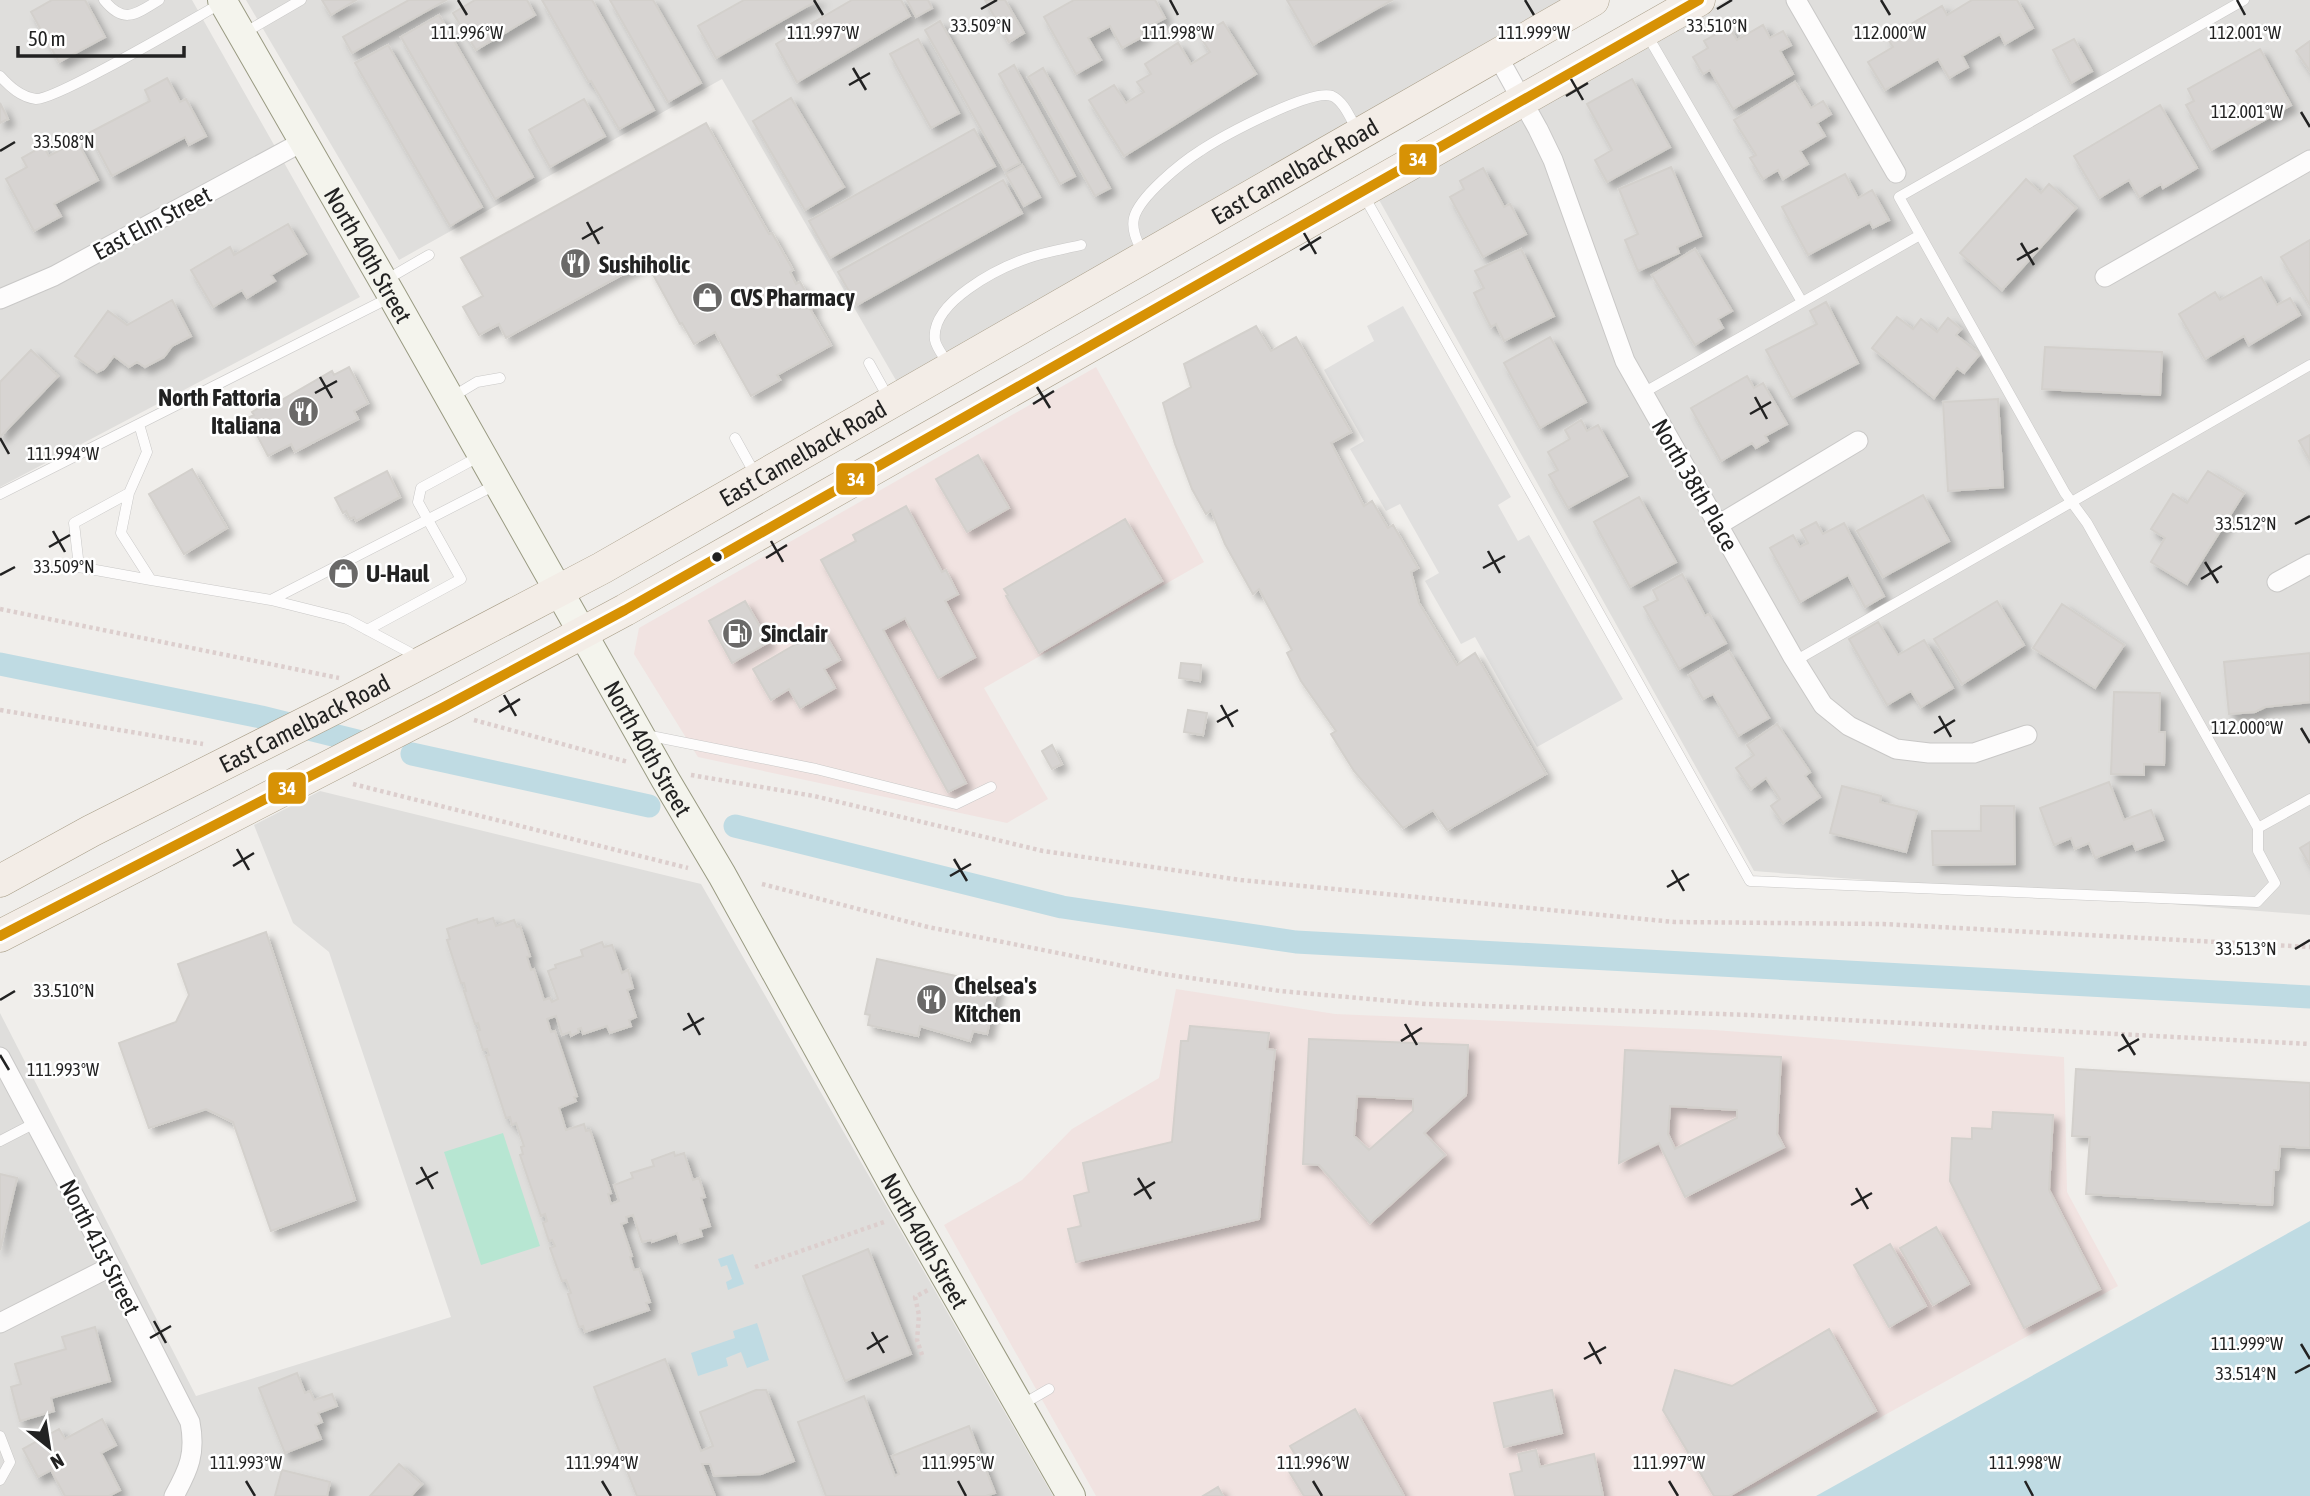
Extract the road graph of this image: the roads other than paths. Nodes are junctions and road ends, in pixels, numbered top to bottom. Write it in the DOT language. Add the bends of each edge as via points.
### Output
graph roads {
  1 [pos="104,0"];
  2 [pos="159,0"];
  3 [pos="301,0"];
  4 [pos="1593,0"];
  5 [pos="1699,0"];
  6 [pos="1796,0"];
  7 [pos="2244,0"];
  8 [pos="223,1"];
  9 [pos="1645,31"];
  10 [pos="241,34"];
  11 [pos="1497,55"];
  12 [pos="0,76"];
  13 [pos="1523,101"];
  14 [pos="1359,134"];
  15 [pos="302,142"];
  16 [pos="2310,160"];
  17 [pos="1896,173"];
  18 [pos="1362,191"];
  19 [pos="1920,235"];
  20 [pos="1081,245"];
  21 [pos="429,255"];
  22 [pos="1144,257"];
  23 [pos="2105,277"];
  24 [pos="1102,280"];
  25 [pos="388,289"];
  26 [pos="0,299"];
  27 [pos="1802,302"];
  28 [pos="1124,326"];
  29 [pos="869,363"];
  30 [pos="2310,365"];
  31 [pos="950,368"];
  32 [pos="500,378"];
  33 [pos="1643,393"];
  34 [pos="450,398"];
  35 [pos="891,402"];
  36 [pos="139,424"];
  37 [pos="735,438"];
  38 [pos="1858,441"];
  39 [pos="482,456"];
  40 [pos="757,478"];
  41 [pos="498,483"];
  42 [pos="129,493"];
  43 [pos="0,494"];
  44 [pos="2072,502"];
  45 [pos="428,519"];
  46 [pos="1717,525"];
  47 [pos="2310,564"];
  48 [pos="151,580"];
  49 [pos="2277,582"];
  50 [pos="558,591"];
  51 [pos="271,600"];
  52 [pos="367,630"];
  53 [pos="583,633"];
  54 [pos="424,661"];
  55 [pos="1796,661"];
  56 [pos="639,733"];
  57 [pos="2027,735"];
  58 [pos="991,787"];
  59 [pos="2310,799"];
  60 [pos="2258,828"];
  61 [pos="0,881"];
  62 [pos="0,936"];
  63 [pos="0,1057"];
  64 [pos="35,1123"];
  65 [pos="0,1141"];
  66 [pos="110,1267"];
  67 [pos="0,1324"];
  68 [pos="1049,1389"];
  69 [pos="1019,1406"];
  70 [pos="0,1436"];
  71 [pos="0,1480"];
  72 [pos="173,1496"];
  73 [pos="1071,1496"];
  1 -- 2 [label="lane" via="119,15 127,16"];
  3 -- 10 [label="lane"];
  4 -- 11 [label="main road, East Camelback Road"];
  5 -- 9 [label="main road, East Camelback Road"];
  6 -- 17 [label="street"];
  7 -- 19 [label="lane" via="1899,197"];
  8 -- 10 [label="main road, North 40th Street"];
  8 -- 12 [label="lane" via="68,88 37,99 13,91"];
  9 -- 13 [label="main road, East Camelback Road"];
  9 -- 27 [label="lane"];
  10 -- 15 [label="main road, North 40th Street"];
  11 -- 13 [label="street, North 38th Place"];
  11 -- 14 [label="main road, East Camelback Road"];
  13 -- 18 [label="main road, East Camelback Road"];
  13 -- 33 [label="street, North 38th Place" via="1553,160 1625,361"];
  14 -- 22 [label="main road, East Camelback Road"];
  14 -- 22 [label="lane" via="1340,103 1332,96 1321,96 1292,103 1200,151 1139,205 1133,221"];
  15 -- 25 [label="main road, North 40th Street"];
  15 -- 26 [label="street, East Elm Street" via="54,276"];
  16 -- 23 [label="street"];
  18 -- 28 [label="main road, East Camelback Road"];
  18 -- 60 [label="lane" via="1750,881 2257,902 2275,883 2258,851"];
  19 -- 27 [label="lane"];
  19 -- 44 [label="lane"];
  20 -- 31 [label="lane" via="1029,258 994,273 954,299 937,324 935,341"];
  21 -- 25 [label="lane"];
  22 -- 24 [label="main road, East Camelback Road"];
  24 -- 28 [label="main road"];
  24 -- 31 [label="main road, East Camelback Road"];
  25 -- 34 [label="main road, North 40th Street"];
  25 -- 36 [label="lane"];
  27 -- 33 [label="lane"];
  28 -- 53 [label="main road, East Camelback Road"];
  29 -- 35 [label="lane"];
  30 -- 44 [label="lane"];
  31 -- 35 [label="main road, East Camelback Road"];
  32 -- 34 [label="lane" via="477,382"];
  33 -- 46 [label="street, North 38th Place"];
  34 -- 39 [label="main road, North 40th Street"];
  35 -- 40 [label="main road, East Camelback Road"];
  36 -- 42 [label="lane" via="147,452"];
  36 -- 43 [label="lane"];
  37 -- 40 [label="lane"];
  38 -- 46 [label="street"];
  39 -- 41 [label="main road, North 40th Street"];
  39 -- 45 [label="lane" via="421,488 418,502"];
  40 -- 50 [label="main road, East Camelback Road"];
  41 -- 45 [label="lane"];
  41 -- 50 [label="main road, North 40th Street"];
  42 -- 48 [label="lane" via="121,533"];
  42 -- 48 [label="lane" via="74,523 79,567"];
  44 -- 55 [label="lane"];
  44 -- 60 [label="lane"];
  45 -- 51 [label="lane"];
  45 -- 52 [label="lane" via="461,579"];
  46 -- 55 [label="street, North 38th Place"];
  47 -- 49 [label="street"];
  48 -- 51 [label="lane"];
  50 -- 53 [label="main road, North 40th Street"];
  50 -- 54 [label="main road, East Camelback Road"];
  51 -- 52 [label="lane" via="347,619"];
  52 -- 54 [label="lane"];
  53 -- 56 [label="main road, North 40th Street"];
  53 -- 62 [label="main road, East Camelback Road" via="414,723 342,771"];
  54 -- 61 [label="main road, East Camelback Road" via="339,693 254,749"];
  55 -- 57 [label="street, North 38th Place" via="1823,705 1849,726 1896,749 1974,752"];
  56 -- 58 [label="lane" via="816,769 956,804"];
  56 -- 69 [label="main road, North 40th Street"];
  59 -- 60 [label="lane"];
  63 -- 64 [label="street, North 41st Street"];
  64 -- 65 [label="lane"];
  64 -- 66 [label="street, North 41st Street"];
  66 -- 67 [label="street"];
  66 -- 72 [label="street, North 41st Street" via="190,1422 191,1461"];
  68 -- 69 [label="lane"];
  69 -- 73 [label="main road, North 40th Street"];
  70 -- 71 [label="lane" via="10,1462"];
}
